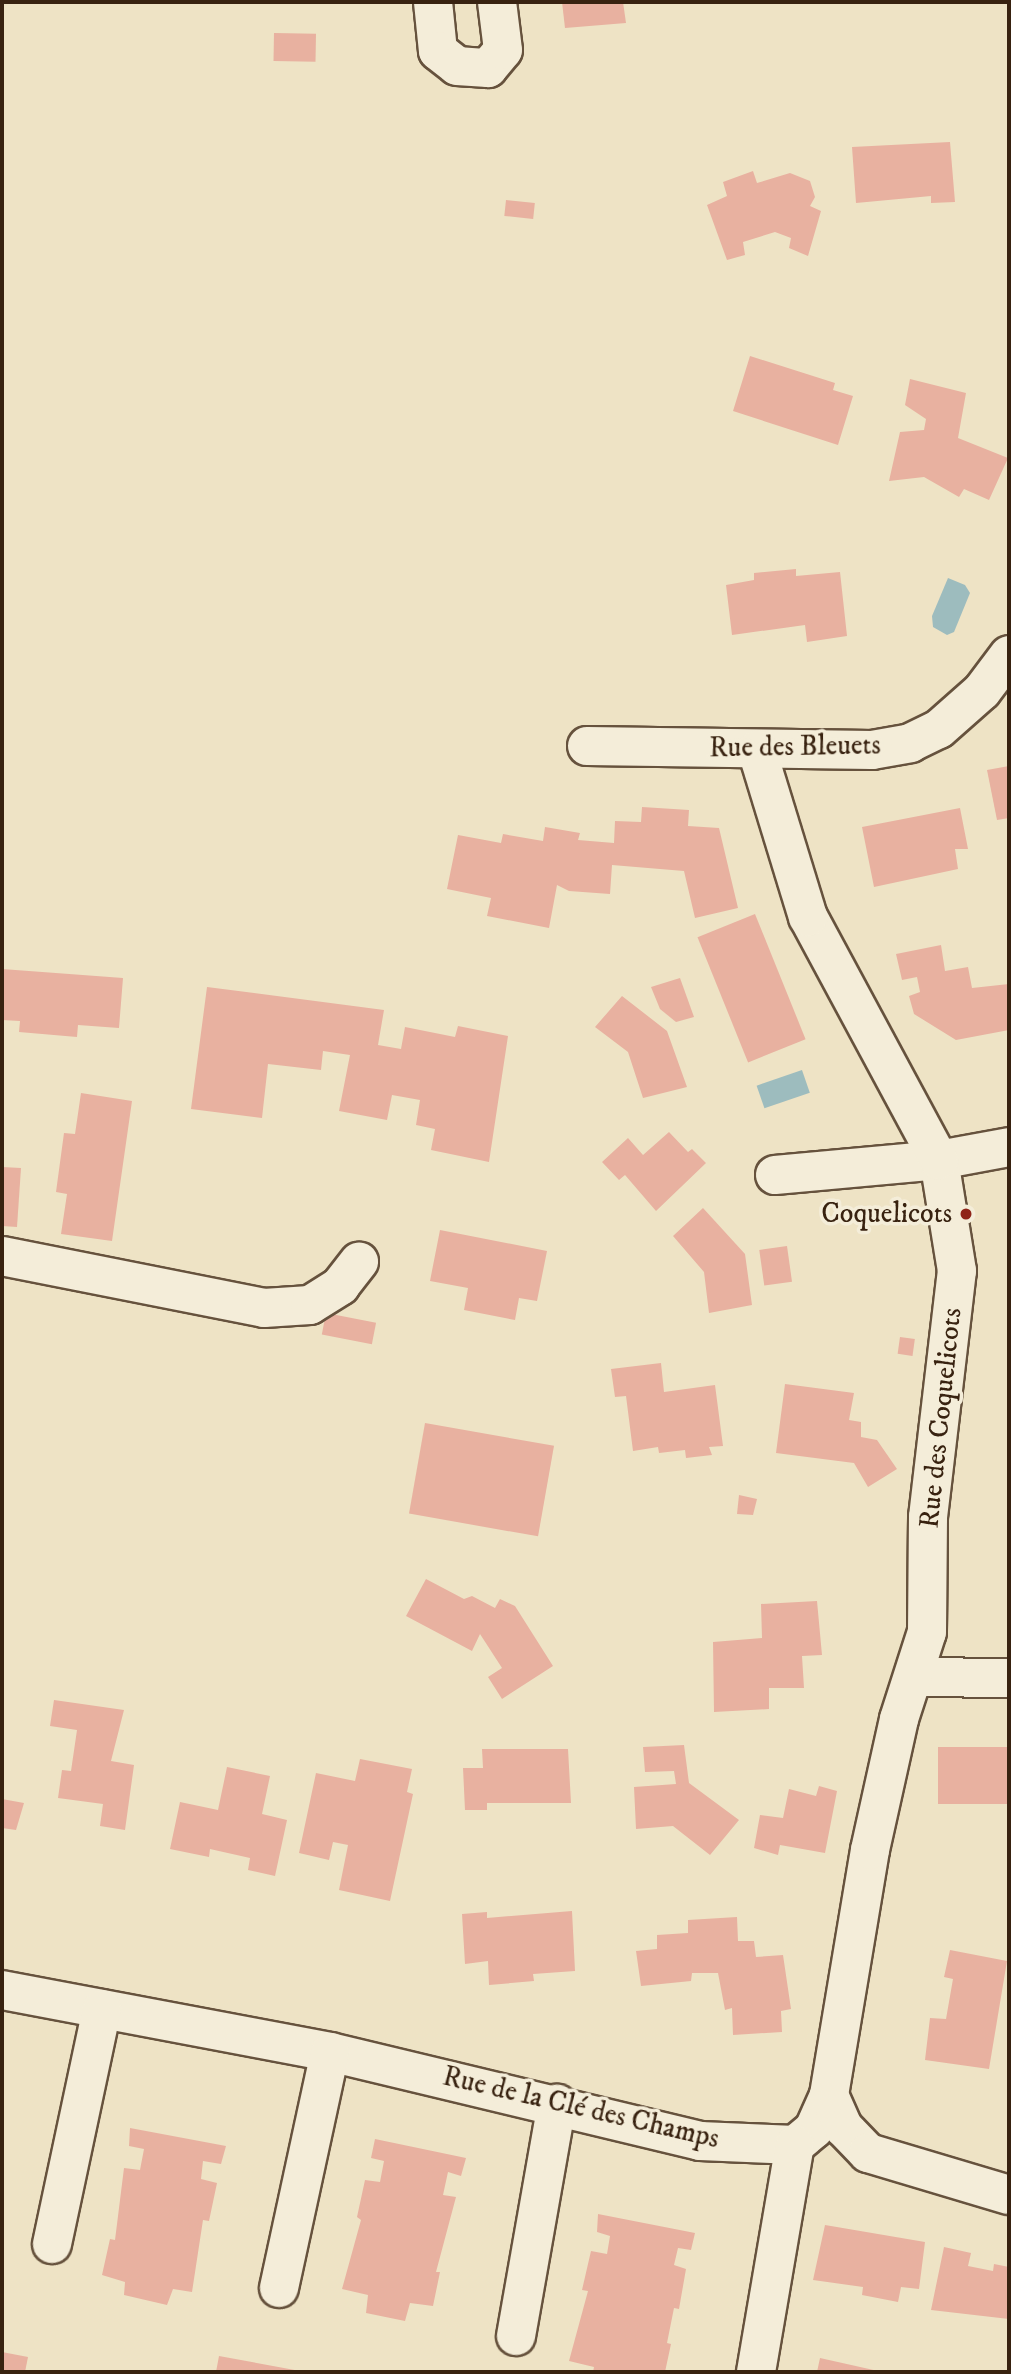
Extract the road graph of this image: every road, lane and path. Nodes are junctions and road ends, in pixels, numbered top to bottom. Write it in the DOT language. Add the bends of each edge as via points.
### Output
graph roads {
  1 [pos="433,2"];
  2 [pos="497,2"];
  3 [pos="1009,655"];
  4 [pos="587,746"];
  5 [pos="757,750"];
  6 [pos="1009,1147"];
  7 [pos="939,1160"];
  8 [pos="775,1175"];
  9 [pos="2,1256"];
  10 [pos="359,1262"];
  11 [pos="915,1677"];
  12 [pos="1009,1678"];
  13 [pos="2,1990"];
  14 [pos="102,2009"];
  15 [pos="330,2052"];
  16 [pos="829,2095"];
  17 [pos="557,2104"];
  18 [pos="796,2145"];
  19 [pos="1009,2195"];
  20 [pos="51,2244"];
  21 [pos="279,2288"];
  22 [pos="516,2336"];
  23 [pos="756,2372"];
  1 -- 2 [label="street" via="438,51 457,66 488,68 503,50"];
  3 -- 5 [label="street, Rue des Bleuets" via="982,691 939,729 911,743 872,750"];
  4 -- 5 [label="street, Rue des Bleuets"];
  5 -- 7 [label="street, Rue des Coquelicots" via="808,917"];
  6 -- 7 [label="street"];
  7 -- 8 [label="street"];
  7 -- 11 [label="street, Rue des Coquelicots" via="957,1271 928,1517 927,1632"];
  9 -- 10 [label="street" via="264,1308 310,1306 340,1286"];
  11 -- 12 [label="street"];
  11 -- 16 [label="street" via="899,1719 870,1850"];
  13 -- 14 [label="street, Rue de la Clé des Champs"];
  14 -- 15 [label="street, Rue de la Clé des Champs"];
  14 -- 20 [label="street"];
  15 -- 17 [label="street, Rue de la Clé des Champs"];
  15 -- 21 [label="street"];
  16 -- 18 [label="street" via="814,2129"];
  16 -- 19 [label="street" via="844,2128 868,2153"];
  17 -- 18 [label="street, Rue de la Clé des Champs" via="700,2141"];
  17 -- 22 [label="street"];
  18 -- 23 [label="street"];
}
